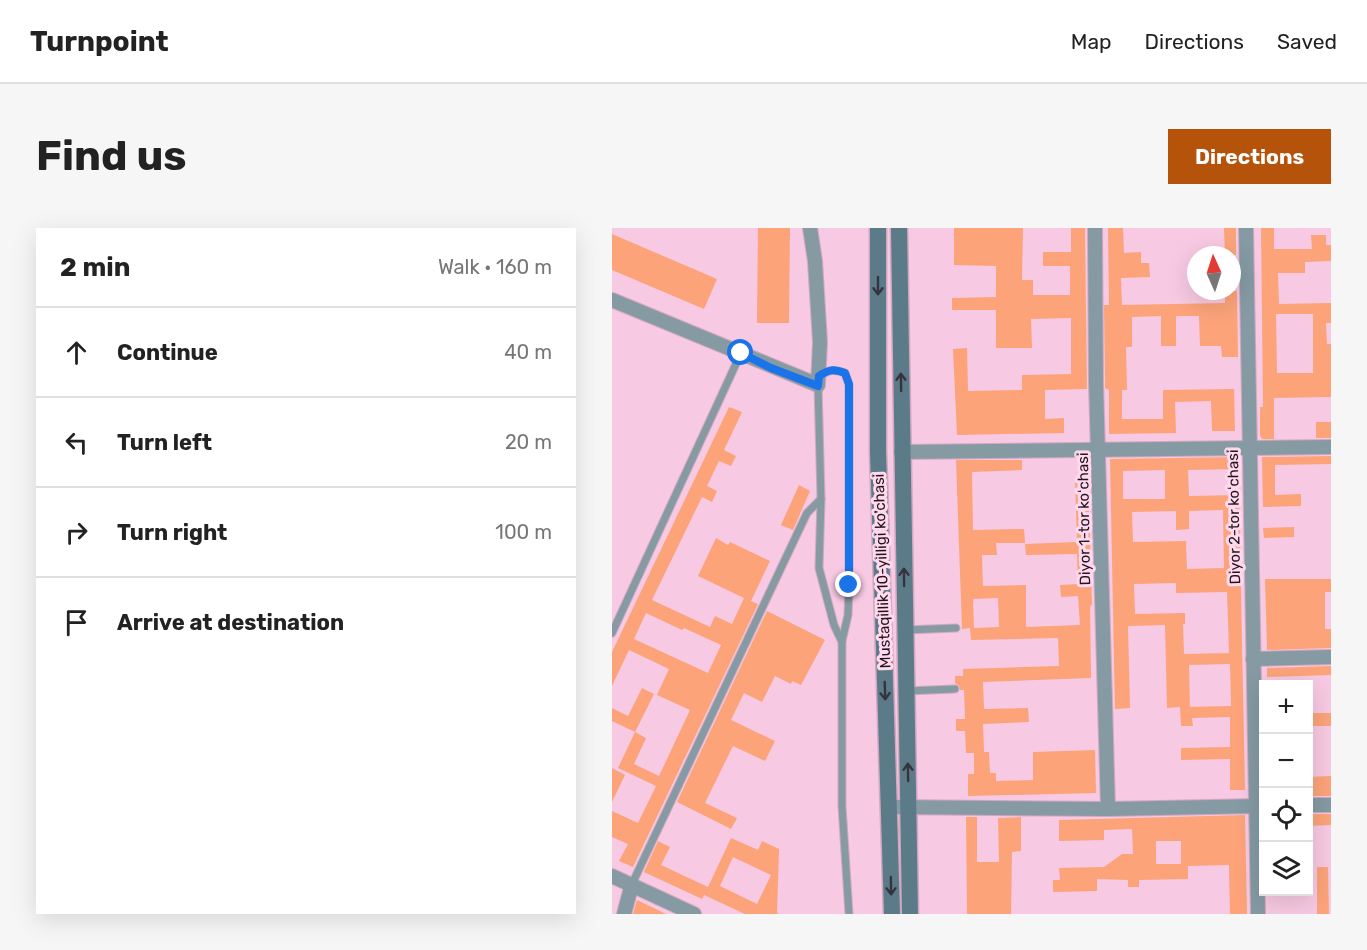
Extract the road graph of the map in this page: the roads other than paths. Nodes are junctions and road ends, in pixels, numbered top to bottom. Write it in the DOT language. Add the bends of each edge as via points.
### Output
graph roads {
  1 [pos="810,228"];
  2 [pos="878,228"];
  3 [pos="899,228"];
  4 [pos="1095,228"];
  5 [pos="1246,228"];
  6 [pos="612,300"];
  7 [pos="741,353"];
  8 [pos="818,381"];
  9 [pos="1331,447"];
  10 [pos="1250,448"];
  11 [pos="1098,450"];
  12 [pos="901,452"];
  13 [pos="821,499"];
  14 [pos="956,628"];
  15 [pos="905,630"];
  16 [pos="612,633"];
  17 [pos="842,642"];
  18 [pos="1331,657"];
  19 [pos="1253,659"];
  20 [pos="955,689"];
  21 [pos="906,691"];
  22 [pos="1313,805"];
  23 [pos="1331,805"];
  24 [pos="1259,806"];
  25 [pos="889,807"];
  26 [pos="908,807"];
  27 [pos="1108,809"];
  28 [pos="612,876"];
  29 [pos="632,884"];
  30 [pos="624,914"];
  31 [pos="694,914"];
  32 [pos="849,914"];
  33 [pos="892,914"];
  34 [pos="910,914"];
  35 [pos="1258,914"];
  1 -- 8 [label="street" via="820,342"];
  2 -- 25 [label="main road, Mustaqillik 10-yilligi ko'chasi, one-way" via="878,451"];
  12 -- 3 [label="main road, Mustaqillik 10-yilligi ko'chasi, one-way"];
  4 -- 11 [label="street, Diyor 1-tor koʻchasi"];
  5 -- 10 [label="street, Diyor 2-tor koʻchasi"];
  6 -- 7 [label="street"];
  7 -- 8 [label="street" via="771,368"];
  7 -- 16 [label="lane"];
  8 -- 13 [label="lane"];
  8 -- 17 [label="lane" via="835,369 845,373 849,384 849,585"];
  9 -- 10 [label="street"];
  10 -- 11 [label="street"];
  10 -- 19 [label="street, Diyor 2-tor koʻchasi"];
  11 -- 12 [label="street"];
  11 -- 27 [label="street, Diyor 1-tor koʻchasi"];
  15 -- 12 [label="main road, Mustaqillik 10-yilligi ko'chasi, one-way"];
  13 -- 17 [label="lane" via="819,568"];
  13 -- 29 [label="lane" via="807,513"];
  14 -- 15 [label="lane"];
  15 -- 21 [label="main road, Mustaqillik 10-yilligi ko'chasi"];
  17 -- 32 [label="lane" via="842,806"];
  18 -- 19 [label="street"];
  19 -- 24 [label="street, Diyor 2-tor koʻchasi"];
  20 -- 21 [label="lane"];
  26 -- 21 [label="main road, Mustaqillik 10-yilligi ko'chasi, one-way"];
  22 -- 23 [label="street"];
  24 -- 27 [label="street"];
  24 -- 35 [label="street, Diyor 2-tor koʻchasi"];
  25 -- 26 [label="street"];
  25 -- 33 [label="main road, Mustaqillik 10-yilligi ko'chasi, one-way"];
  26 -- 27 [label="street"];
  26 -- 34 [label="main road, Mustaqillik 10-yilligi ko'chasi"];
  28 -- 29 [label="street"];
  29 -- 30 [label="street"];
  29 -- 31 [label="street"];
}
